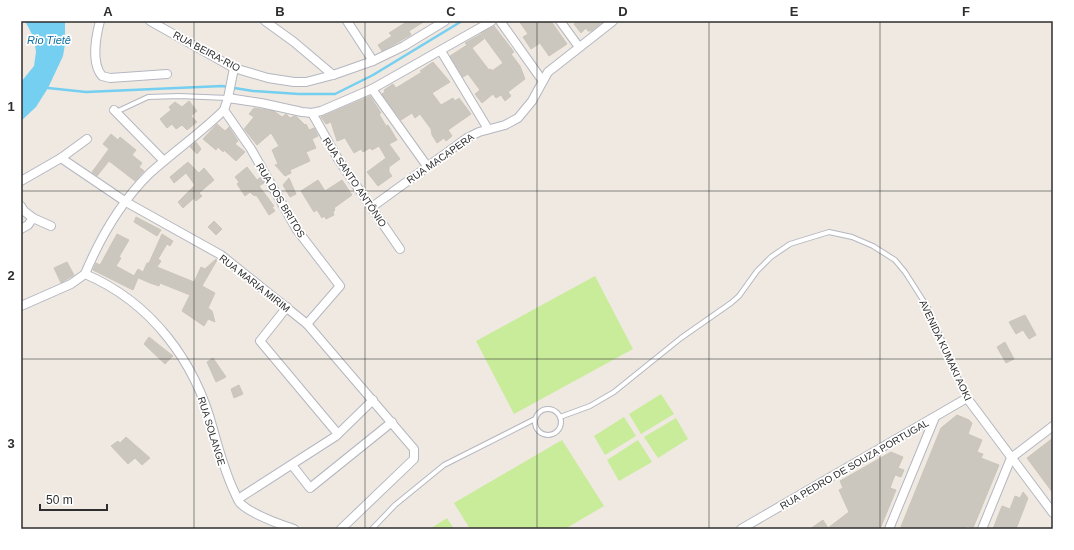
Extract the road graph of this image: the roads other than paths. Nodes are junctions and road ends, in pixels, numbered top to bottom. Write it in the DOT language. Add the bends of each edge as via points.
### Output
graph roads {
  1 [pos="100,21"];
  2 [pos="150,21"];
  3 [pos="265,21"];
  4 [pos="347,21"];
  5 [pos="445,21"];
  6 [pos="492,21"];
  7 [pos="500,21"];
  8 [pos="560,21"];
  9 [pos="613,21"];
  10 [pos="579,47"];
  11 [pos="440,51"];
  12 [pos="373,61"];
  13 [pos="234,71"];
  14 [pos="167,74"];
  15 [pos="333,75"];
  16 [pos="542,80"];
  17 [pos="372,89"];
  18 [pos="228,96"];
  19 [pos="224,110"];
  20 [pos="115,111"];
  21 [pos="312,113"];
  22 [pos="488,129"];
  23 [pos="87,139"];
  24 [pos="61,158"];
  25 [pos="164,161"];
  26 [pos="427,166"];
  27 [pos="21,181"];
  28 [pos="126,202"];
  29 [pos="21,206"];
  30 [pos="372,207"];
  31 [pos="33,218"];
  32 [pos="51,226"];
  33 [pos="21,229"];
  34 [pos="400,249"];
  35 [pos="85,274"];
  36 [pos="21,306"];
  37 [pos="287,307"];
  38 [pos="307,324"];
  39 [pos="967,398"];
  40 [pos="372,400"];
  41 [pos="560,417"];
  42 [pos="935,417"];
  43 [pos="535,419"];
  44 [pos="392,422"];
  45 [pos="1053,426"];
  46 [pos="338,434"];
  47 [pos="1011,458"];
  48 [pos="292,465"];
  49 [pos="238,499"];
  50 [pos="1053,513"];
  51 [pos="294,529"];
  52 [pos="341,529"];
  53 [pos="372,529"];
  54 [pos="741,529"];
  55 [pos="889,529"];
  56 [pos="982,529"];
  1 -- 14 [label="street" via="96,46 97,62 102,76 110,78"];
  2 -- 13 [label="street, RUA BEIRA-RIO"];
  3 -- 15 [label="street"];
  4 -- 12 [label="street"];
  5 -- 12 [label="street, RUA BEIRA-RIO"];
  6 -- 11 [label="street"];
  7 -- 16 [label="street"];
  8 -- 10 [label="street"];
  9 -- 10 [label="street, RUA MACAPERA"];
  10 -- 16 [label="street, RUA MACAPERA"];
  11 -- 17 [label="street"];
  11 -- 22 [label="street"];
  12 -- 15 [label="street, RUA BEIRA-RIO"];
  13 -- 15 [label="street, RUA BEIRA-RIO" via="294,82 306,82"];
  13 -- 18 [label="street"];
  16 -- 22 [label="street, RUA MACAPERA" via="532,101 518,118 505,126"];
  17 -- 21 [label="street" via="330,108"];
  17 -- 26 [label="street"];
  18 -- 19 [label="street"];
  18 -- 20 [label="lane" via="148,97"];
  18 -- 21 [label="street"];
  19 -- 25 [label="street"];
  19 -- 38 [label="street, RUA DOS BRITOS" via="251,149 297,230 340,286"];
  20 -- 25 [label="street"];
  21 -- 30 [label="street, RUA SANTO ANTÔNIO" via="338,159"];
  22 -- 26 [label="street, RUA MACAPERA" via="467,138"];
  23 -- 24 [label="street"];
  24 -- 27 [label="street"];
  24 -- 28 [label="street, RUA MARIA MIRIM"];
  25 -- 28 [label="street"];
  26 -- 30 [label="street, RUA MACAPERA"];
  28 -- 35 [label="street" via="96,248"];
  28 -- 37 [label="street, RUA MARIA MIRIM" via="221,255"];
  29 -- 31 [label="street"];
  30 -- 34 [label="street, RUA SANTO ANTÔNIO"];
  31 -- 32 [label="street"];
  31 -- 33 [label="street" via="28,226"];
  35 -- 36 [label="street" via="71,284"];
  35 -- 49 [label="street, RUA SOLANGE" via="131,299 165,333 182,357 206,405 222,465"];
  37 -- 38 [label="street, RUA MARIA MIRIM"];
  37 -- 46 [label="street" via="260,341"];
  38 -- 40 [label="street, RUA MARIA MIRIM"];
  39 -- 41 [label="lane, AVENIDA KUMAKI AOKI" via="928,308 905,272 895,260 873,246 852,237 829,232 790,244 771,257 731,303 681,338 614,392 590,406"];
  39 -- 42 [label="street, RUA PEDRO DE SOUZA PORTUGAL"];
  39 -- 47 [label="street, AVENIDA KUMAKI AOKI"];
  40 -- 44 [label="street, RUA MARIA MIRIM"];
  40 -- 46 [label="street"];
  41 -- 43 [label="lane" via="547,409 539,412"];
  41 -- 43 [label="lane" via="559,429 549,435 538,430"];
  42 -- 54 [label="street, RUA PEDRO DE SOUZA PORTUGAL"];
  42 -- 55 [label="street"];
  43 -- 53 [label="lane" via="444,465 395,505"];
  44 -- 48 [label="street" via="310,488"];
  44 -- 52 [label="street, RUA MARIA MIRIM" via="414,449 414,459"];
  45 -- 47 [label="street"];
  46 -- 48 [label="street"];
  47 -- 50 [label="street, AVENIDA KUMAKI AOKI"];
  47 -- 56 [label="street"];
  48 -- 49 [label="street"];
  49 -- 51 [label="street, RUA SOLANGE" via="272,522"];
}
